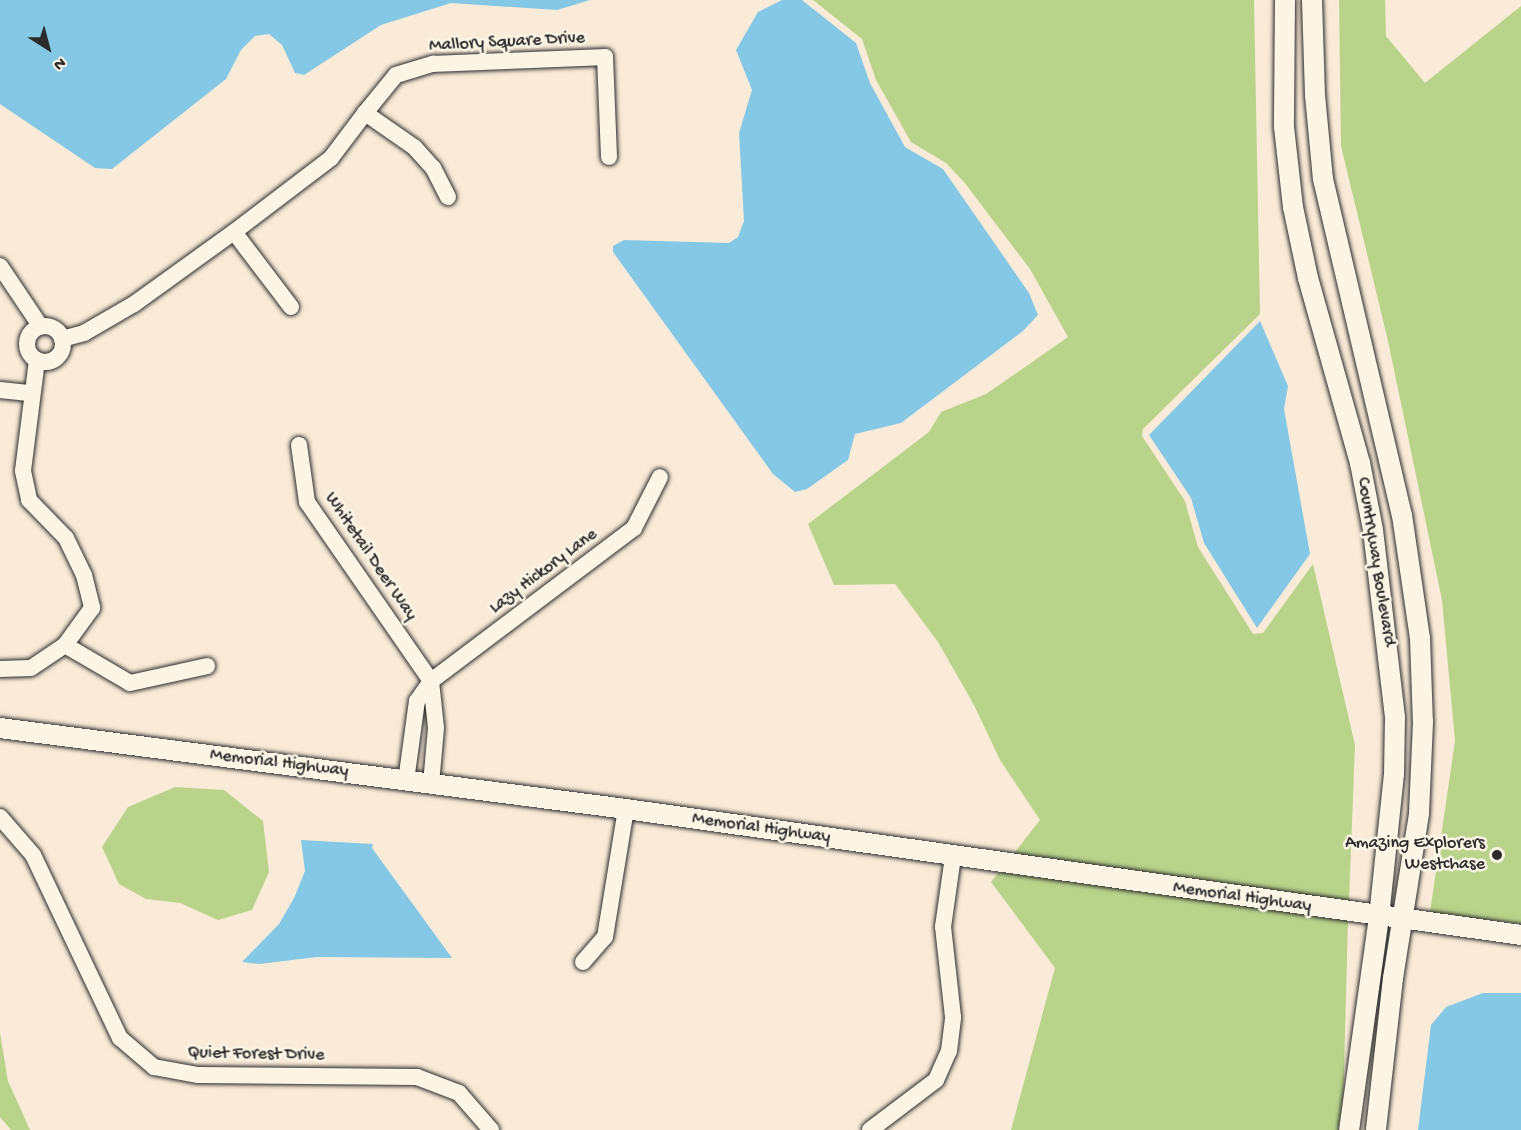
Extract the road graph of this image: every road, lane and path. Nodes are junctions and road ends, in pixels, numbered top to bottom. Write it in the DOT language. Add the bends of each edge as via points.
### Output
graph roads {
  1 [pos="1285,0"];
  2 [pos="1312,0"];
  3 [pos="366,113"];
  4 [pos="609,157"];
  5 [pos="448,197"];
  6 [pos="234,232"];
  7 [pos="0,266"];
  8 [pos="291,307"];
  9 [pos="41,327"];
  10 [pos="62,339"];
  11 [pos="37,360"];
  12 [pos="0,390"];
  13 [pos="31,393"];
  14 [pos="1377,409"];
  15 [pos="1346,417"];
  16 [pos="299,445"];
  17 [pos="660,477"];
  18 [pos="65,645"];
  19 [pos="207,666"];
  20 [pos="0,669"];
  21 [pos="431,681"];
  22 [pos="0,728"];
  23 [pos="406,781"];
  24 [pos="431,784"];
  25 [pos="626,809"];
  26 [pos="0,817"];
  27 [pos="953,857"];
  28 [pos="1379,917"];
  29 [pos="1404,920"];
  30 [pos="1521,935"];
  31 [pos="583,962"];
  32 [pos="491,1130"];
  33 [pos="870,1130"];
  34 [pos="1349,1130"];
  35 [pos="1376,1130"];
  1 -- 15 [label="street, Countryway Boulevard" via="1284,127 1293,207"];
  2 -- 14 [label="street, Countryway Boulevard" via="1323,179"];
  3 -- 4 [label="street, Mallory Square Drive" via="396,75 433,64 605,57"];
  3 -- 5 [label="street" via="414,147 433,168"];
  3 -- 6 [label="street, Mallory Square Drive" via="331,158"];
  6 -- 8 [label="street"];
  6 -- 10 [label="street, Mallory Square Drive" via="135,304 84,333"];
  7 -- 9 [label="street"];
  9 -- 10 [label="street" via="51,327"];
  9 -- 11 [label="street" via="28,339 29,351"];
  10 -- 11 [label="street" via="59,356 49,362"];
  11 -- 13 [label="street"];
  12 -- 13 [label="street"];
  13 -- 18 [label="street" via="23,471 30,500 66,538 84,575 92,608"];
  14 -- 15 [label="street"];
  14 -- 29 [label="street, Countryway Boulevard" via="1402,515 1420,638 1422,776"];
  15 -- 28 [label="street, Countryway Boulevard" via="1373,530 1395,717 1394,774"];
  16 -- 21 [label="street, Whitetail Deer Way" via="307,502"];
  17 -- 21 [label="street, Lazy Hickory Lane" via="634,528"];
  18 -- 19 [label="street" via="130,683"];
  18 -- 20 [label="street" via="31,668"];
  21 -- 23 [label="street" via="417,701"];
  21 -- 24 [label="street, Whitetail Deer Way" via="436,728"];
  22 -- 23 [label="street, Memorial Highway"];
  23 -- 24 [label="street, Memorial Highway"];
  24 -- 25 [label="street, Memorial Highway"];
  25 -- 27 [label="street, Memorial Highway"];
  25 -- 31 [label="street" via="605,937"];
  26 -- 32 [label="street, Quiet Forest Drive" via="33,855 120,1038 154,1067 198,1075 417,1077 459,1093"];
  27 -- 28 [label="street, Memorial Highway"];
  27 -- 33 [label="street" via="943,927 953,1017 949,1051 936,1080"];
  28 -- 29 [label="street, Memorial Highway"];
  28 -- 34 [label="street, Countryway Boulevard"];
  29 -- 30 [label="street, Memorial Highway"];
  29 -- 35 [label="street, Countryway Boulevard"];
}
